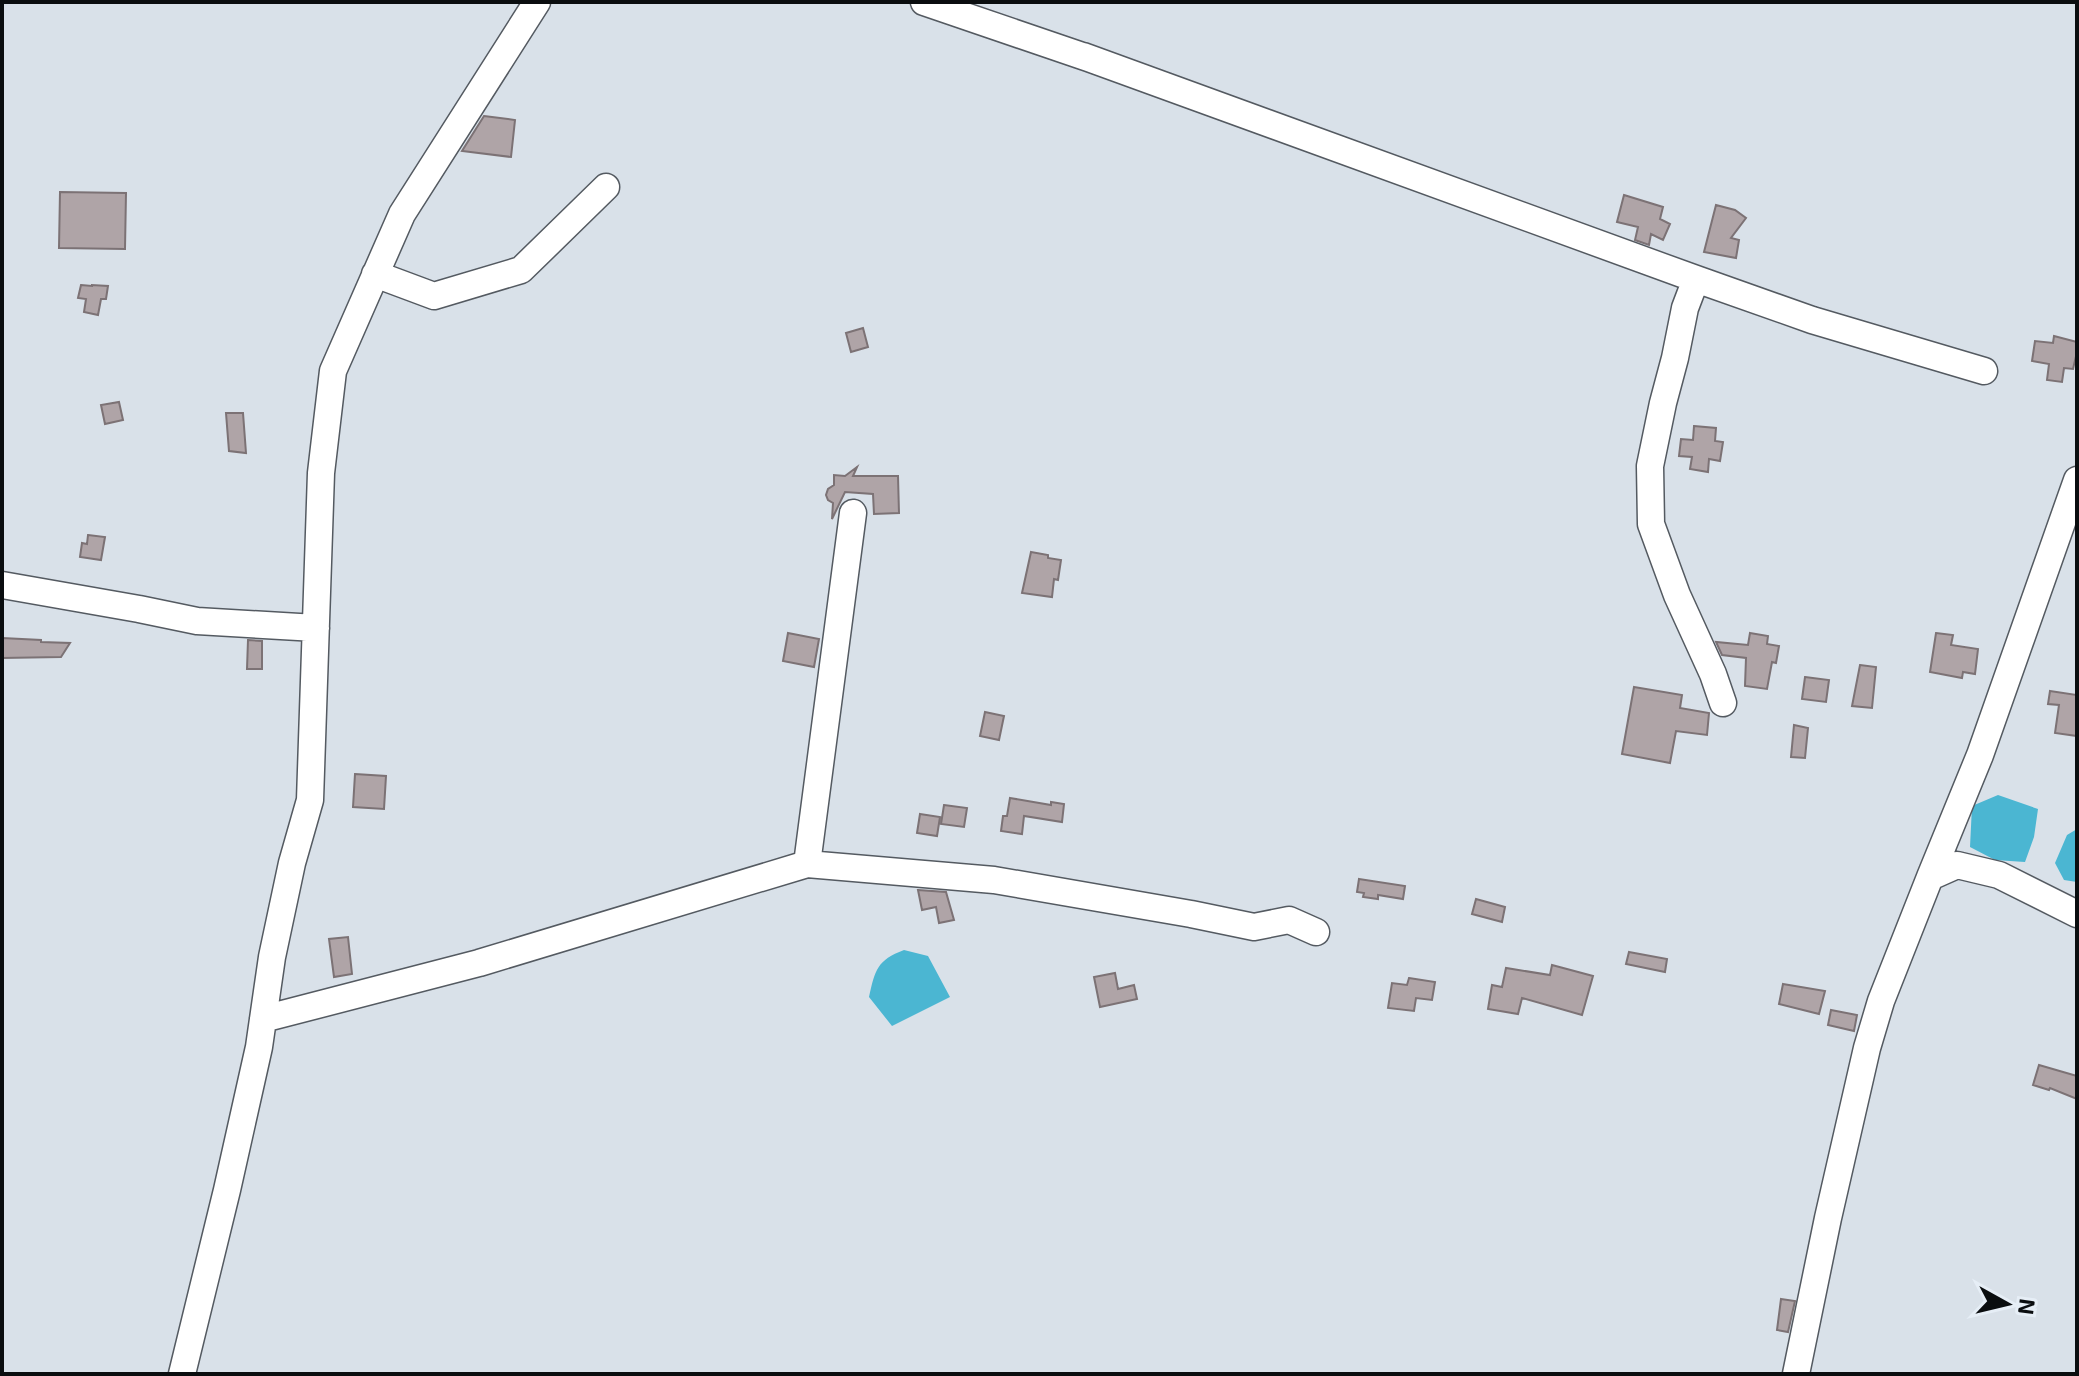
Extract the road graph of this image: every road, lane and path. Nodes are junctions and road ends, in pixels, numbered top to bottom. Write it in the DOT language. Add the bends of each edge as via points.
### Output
graph roads {
  1 [pos="537,2"];
  2 [pos="924,2"];
  3 [pos="606,187"];
  4 [pos="375,274"];
  5 [pos="1696,279"];
  6 [pos="1984,371"];
  7 [pos="2077,480"];
  8 [pos="853,513"];
  9 [pos="2,585"];
  10 [pos="316,628"];
  11 [pos="1723,703"];
  12 [pos="807,864"];
  13 [pos="1930,877"];
  14 [pos="2077,914"];
  15 [pos="1316,932"];
  16 [pos="263,1019"];
  17 [pos="182,1374"];
  18 [pos="1796,1374"];
  1 -- 4 [label="street" via="402,214"];
  2 -- 5 [label="street"];
  3 -- 4 [label="street" via="521,270 434,296"];
  4 -- 10 [label="street" via="333,371 321,473"];
  5 -- 6 [label="street"];
  5 -- 11 [label="street" via="1650,466 1651,524"];
  7 -- 13 [label="street" via="1980,755"];
  8 -- 12 [label="street"];
  9 -- 10 [label="street" via="197,621"];
  10 -- 16 [label="street" via="310,800 292,863"];
  12 -- 15 [label="street" via="994,880 1254,927 1289,920"];
  12 -- 16 [label="street" via="479,963"];
  13 -- 14 [label="street" via="1957,865 1999,875"];
  13 -- 18 [label="street" via="1867,1048"];
  16 -- 17 [label="street"];
}
